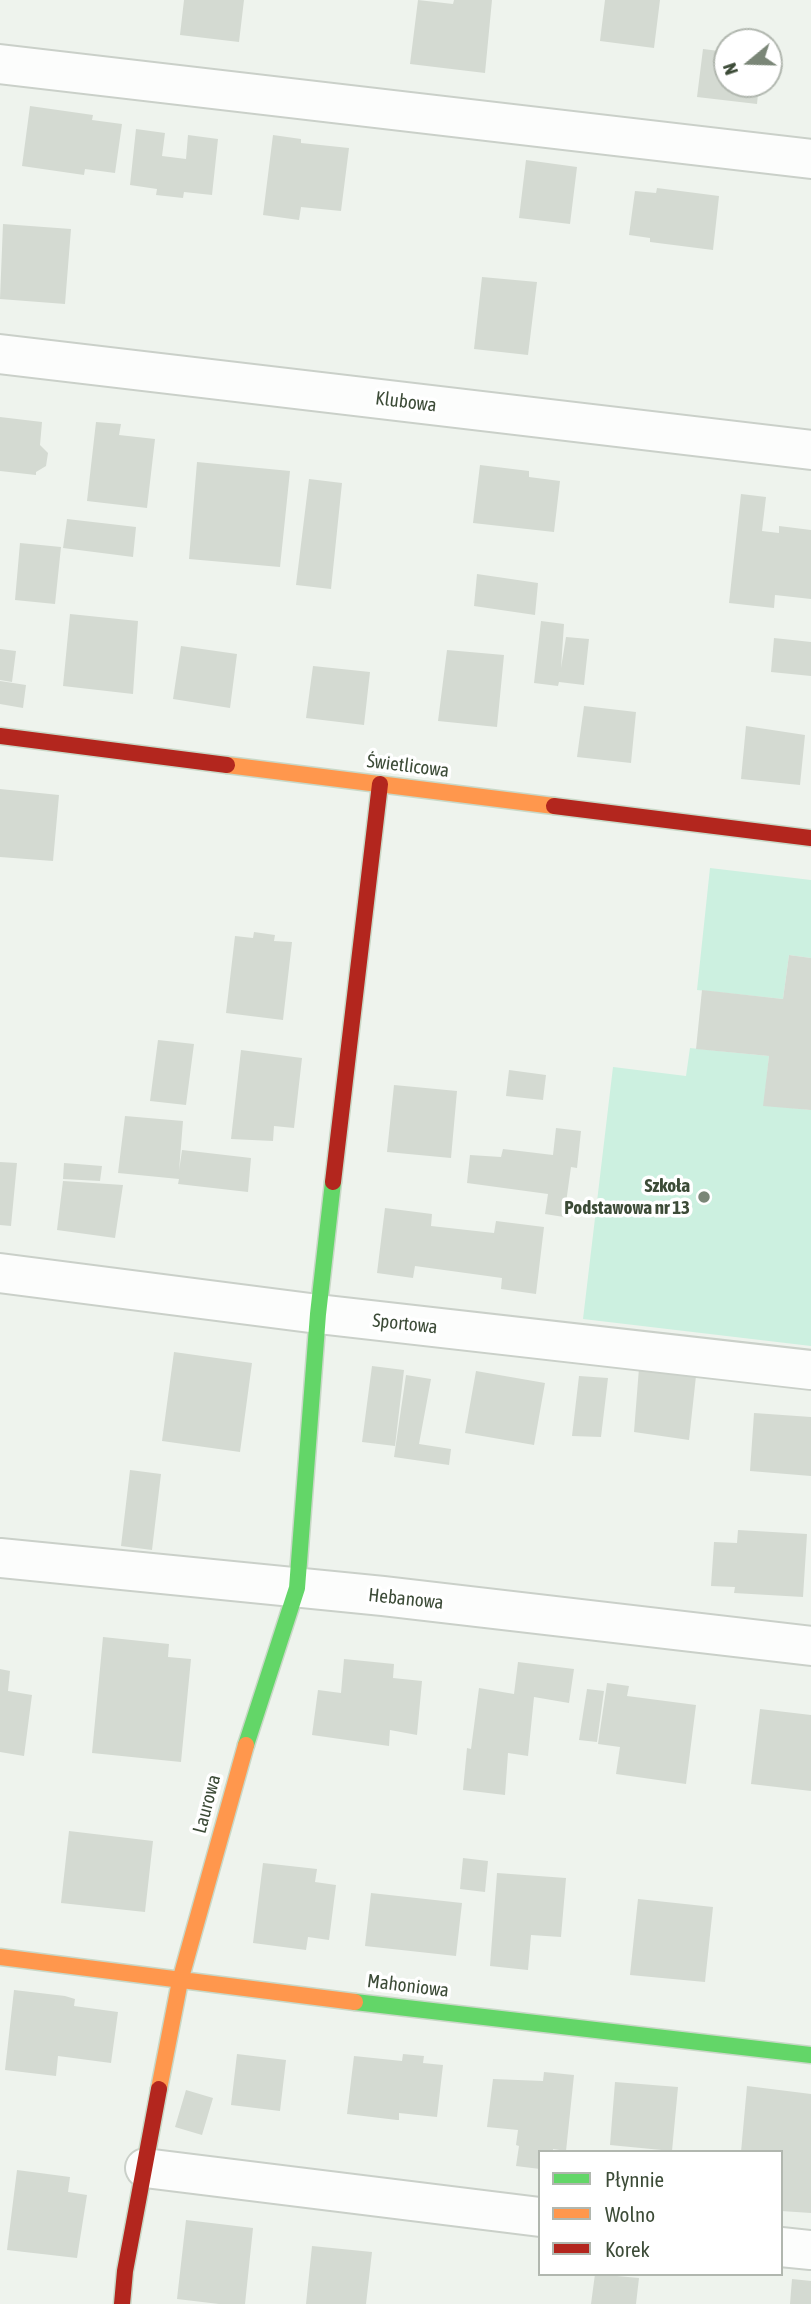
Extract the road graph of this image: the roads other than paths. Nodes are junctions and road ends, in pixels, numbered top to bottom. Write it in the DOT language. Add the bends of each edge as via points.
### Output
graph roads {
  1 [pos="0,64"];
  2 [pos="811,159"];
  3 [pos="0,354"];
  4 [pos="811,450"];
  5 [pos="0,736"];
  6 [pos="380,784"];
  7 [pos="811,838"];
  8 [pos="0,1273"];
  9 [pos="318,1314"];
  10 [pos="811,1370"];
  11 [pos="0,1558"];
  12 [pos="297,1588"];
  13 [pos="811,1646"];
  14 [pos="0,1957"];
  15 [pos="180,1981"];
  16 [pos="811,2055"];
  17 [pos="145,2168"];
  18 [pos="538,2217"];
  19 [pos="783,2247"];
  20 [pos="811,2250"];
  21 [pos="122,2304"];
  1 -- 2 [label="street"];
  3 -- 4 [label="street, Klubowa"];
  5 -- 6 [label="street, Świetlicowa"];
  6 -- 7 [label="street, Świetlicowa"];
  6 -- 9 [label="street, Laurowa"];
  8 -- 9 [label="street, Sportowa"];
  9 -- 10 [label="street, Sportowa"];
  9 -- 12 [label="street, Laurowa"];
  11 -- 12 [label="street, Hebanowa"];
  12 -- 13 [label="street, Hebanowa"];
  12 -- 15 [label="street, Laurowa" via="241,1760"];
  14 -- 15 [label="street, Mahoniowa"];
  15 -- 16 [label="street, Mahoniowa"];
  15 -- 17 [label="street, Laurowa"];
  17 -- 18 [label="street"];
  17 -- 21 [label="street, Laurowa"];
  19 -- 20 [label="street"];
}
